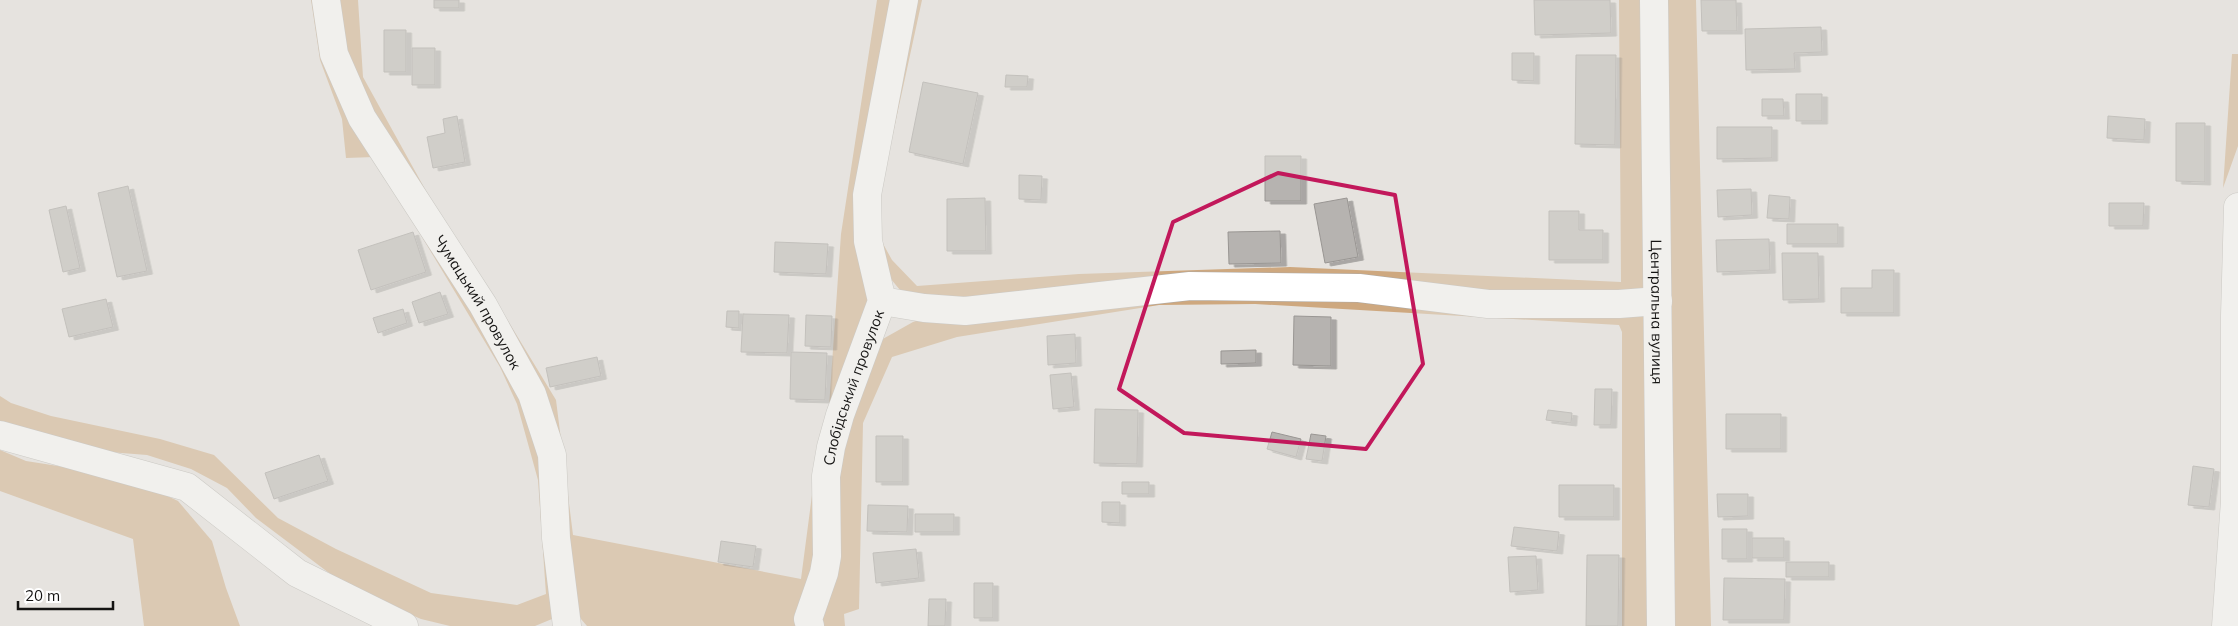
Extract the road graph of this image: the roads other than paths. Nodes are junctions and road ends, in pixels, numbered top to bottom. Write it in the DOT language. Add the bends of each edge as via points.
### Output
graph roads {
  1 [pos="326,0"];
  2 [pos="904,0"];
  3 [pos="1654,0"];
  4 [pos="2238,208"];
  5 [pos="882,301"];
  6 [pos="1658,301"];
  7 [pos="0,435"];
  8 [pos="404,626"];
  9 [pos="568,626"];
  10 [pos="810,626"];
  11 [pos="1661,626"];
  12 [pos="2226,626"];
  1 -- 9 [label="street, Чумацький провулок" via="334,54 362,118 483,305 532,394 552,454 556,538"];
  2 -- 5 [label="street, Слобідський провулок" via="866,195 868,242"];
  3 -- 6 [label="street, Центральна вулиця"];
  4 -- 12 [label="street" via="2235,501"];
  5 -- 6 [label="street" via="965,311 1190,286 1359,288 1488,304"];
  5 -- 10 [label="street, Слобідський провулок" via="831,447 826,476 827,556 808,619"];
  6 -- 11 [label="street, Центральна вулиця"];
  7 -- 8 [label="street" via="187,487 297,573"];
}
